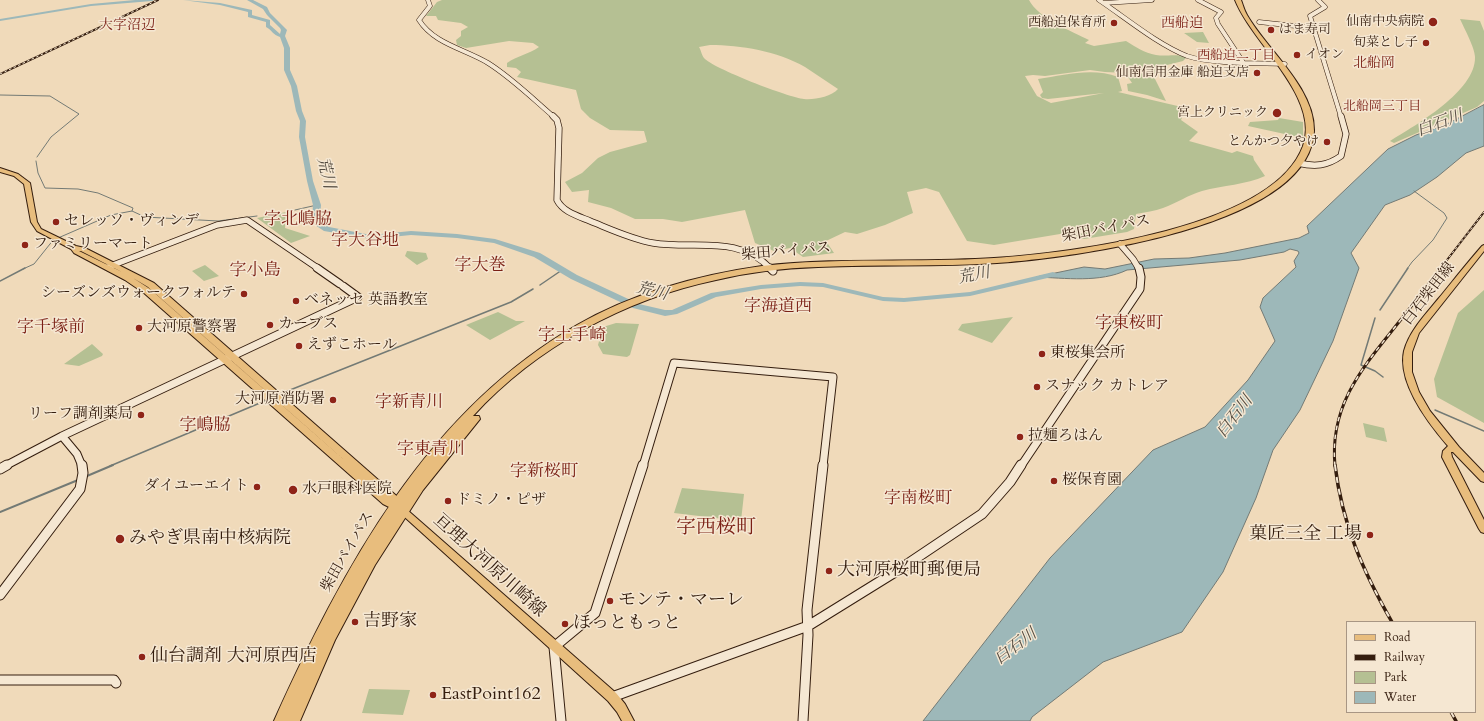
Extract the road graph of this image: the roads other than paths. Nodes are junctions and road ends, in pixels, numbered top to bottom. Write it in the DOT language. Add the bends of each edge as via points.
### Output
graph roads {
  1 [pos="428,0"];
  2 [pos="1099,0"];
  3 [pos="1152,0"];
  4 [pos="1198,0"];
  5 [pos="1238,0"];
  6 [pos="1243,0"];
  7 [pos="1318,0"];
  8 [pos="1104,3"];
  9 [pos="1254,22"];
  10 [pos="1314,28"];
  11 [pos="1243,62"];
  12 [pos="1282,64"];
  13 [pos="1301,164"];
  14 [pos="0,170"];
  15 [pos="1122,246"];
  16 [pos="1484,247"];
  17 [pos="109,266"];
  18 [pos="772,270"];
  19 [pos="610,315"];
  20 [pos="228,358"];
  21 [pos="62,436"];
  22 [pos="1453,447"];
  23 [pos="0,469"];
  24 [pos="1484,479"];
  25 [pos="397,506"];
  26 [pos="1484,529"];
  27 [pos="0,595"];
  28 [pos="808,626"];
  29 [pos="554,647"];
  30 [pos="0,680"];
  31 [pos="116,683"];
  32 [pos="612,696"];
  33 [pos="281,721"];
  34 [pos="292,721"];
  35 [pos="561,721"];
  36 [pos="628,721"];
  37 [pos="803,721"];
  1 -- 18 [label="street" via="430,6 419,20 424,28 444,42 488,63 557,120 557,200 565,210 652,243 739,248 756,254"];
  2 -- 8 [label="street"];
  3 -- 8 [label="street"];
  4 -- 11 [label="street" via="1221,12 1216,18 1218,24"];
  5 -- 12 [label="highway, 柴田バイパス" via="1244,15"];
  6 -- 9 [label="highway, 柴田バイパス" via="1244,8"];
  7 -- 10 [label="street" via="1325,6 1310,15"];
  8 -- 11 [label="street" via="1185,55 1203,60"];
  9 -- 10 [label="street"];
  9 -- 12 [label="highway, 柴田バイパス"];
  10 -- 13 [label="street" via="1346,138 1339,158 1322,167"];
  11 -- 12 [label="street"];
  12 -- 13 [label="highway, 柴田バイパス" via="1306,95 1314,116 1315,142"];
  13 -- 15 [label="highway, 柴田バイパス" via="1286,184 1238,213 1190,231"];
  14 -- 17 [label="main road, 亘理大河原川崎線" via="25,180 39,230 74,248 76,252"];
  15 -- 18 [label="highway, 柴田バイパス" via="1077,256 1013,263"];
  15 -- 28 [label="street" via="1141,273 1140,289 992,505 904,566"];
  16 -- 22 [label="main road, 白石柴田線" via="1418,330 1408,350 1408,370 1414,389 1429,417"];
  17 -- 20 [label="main road, 亘理大河原川崎線" via="147,291"];
  17 -- 20 [label="street" via="217,225 247,220 358,297"];
  18 -- 19 [label="highway, 柴田バイパス" via="706,283 659,296"];
  18 -- 19 [label="highway, 柴田バイパス" via="733,273 691,283 646,297"];
  19 -- 25 [label="highway, 柴田バイパス" via="564,342 510,384 454,441"];
  20 -- 21 [label="street"];
  20 -- 25 [label="main road, 亘理大河原川崎線"];
  21 -- 23 [label="street"];
  21 -- 27 [label="street" via="80,459 84,477 73,499"];
  22 -- 24 [label="main road"];
  22 -- 26 [label="main road" via="1447,451 1447,457"];
  25 -- 29 [label="main road, 亘理大河原川崎線"];
  25 -- 33 [label="highway, 柴田バイパス" via="346,585"];
  25 -- 34 [label="highway, 柴田バイパス" via="318,661"];
  28 -- 29 [label="street" via="812,561 833,377 674,363 597,608"];
  28 -- 32 [label="street"];
  28 -- 37 [label="street"];
  29 -- 32 [label="main road, 亘理大河原川崎線"];
  29 -- 35 [label="street"];
  30 -- 31 [label="street" via="114,680"];
  32 -- 36 [label="main road, 亘理大河原川崎線"];
}
